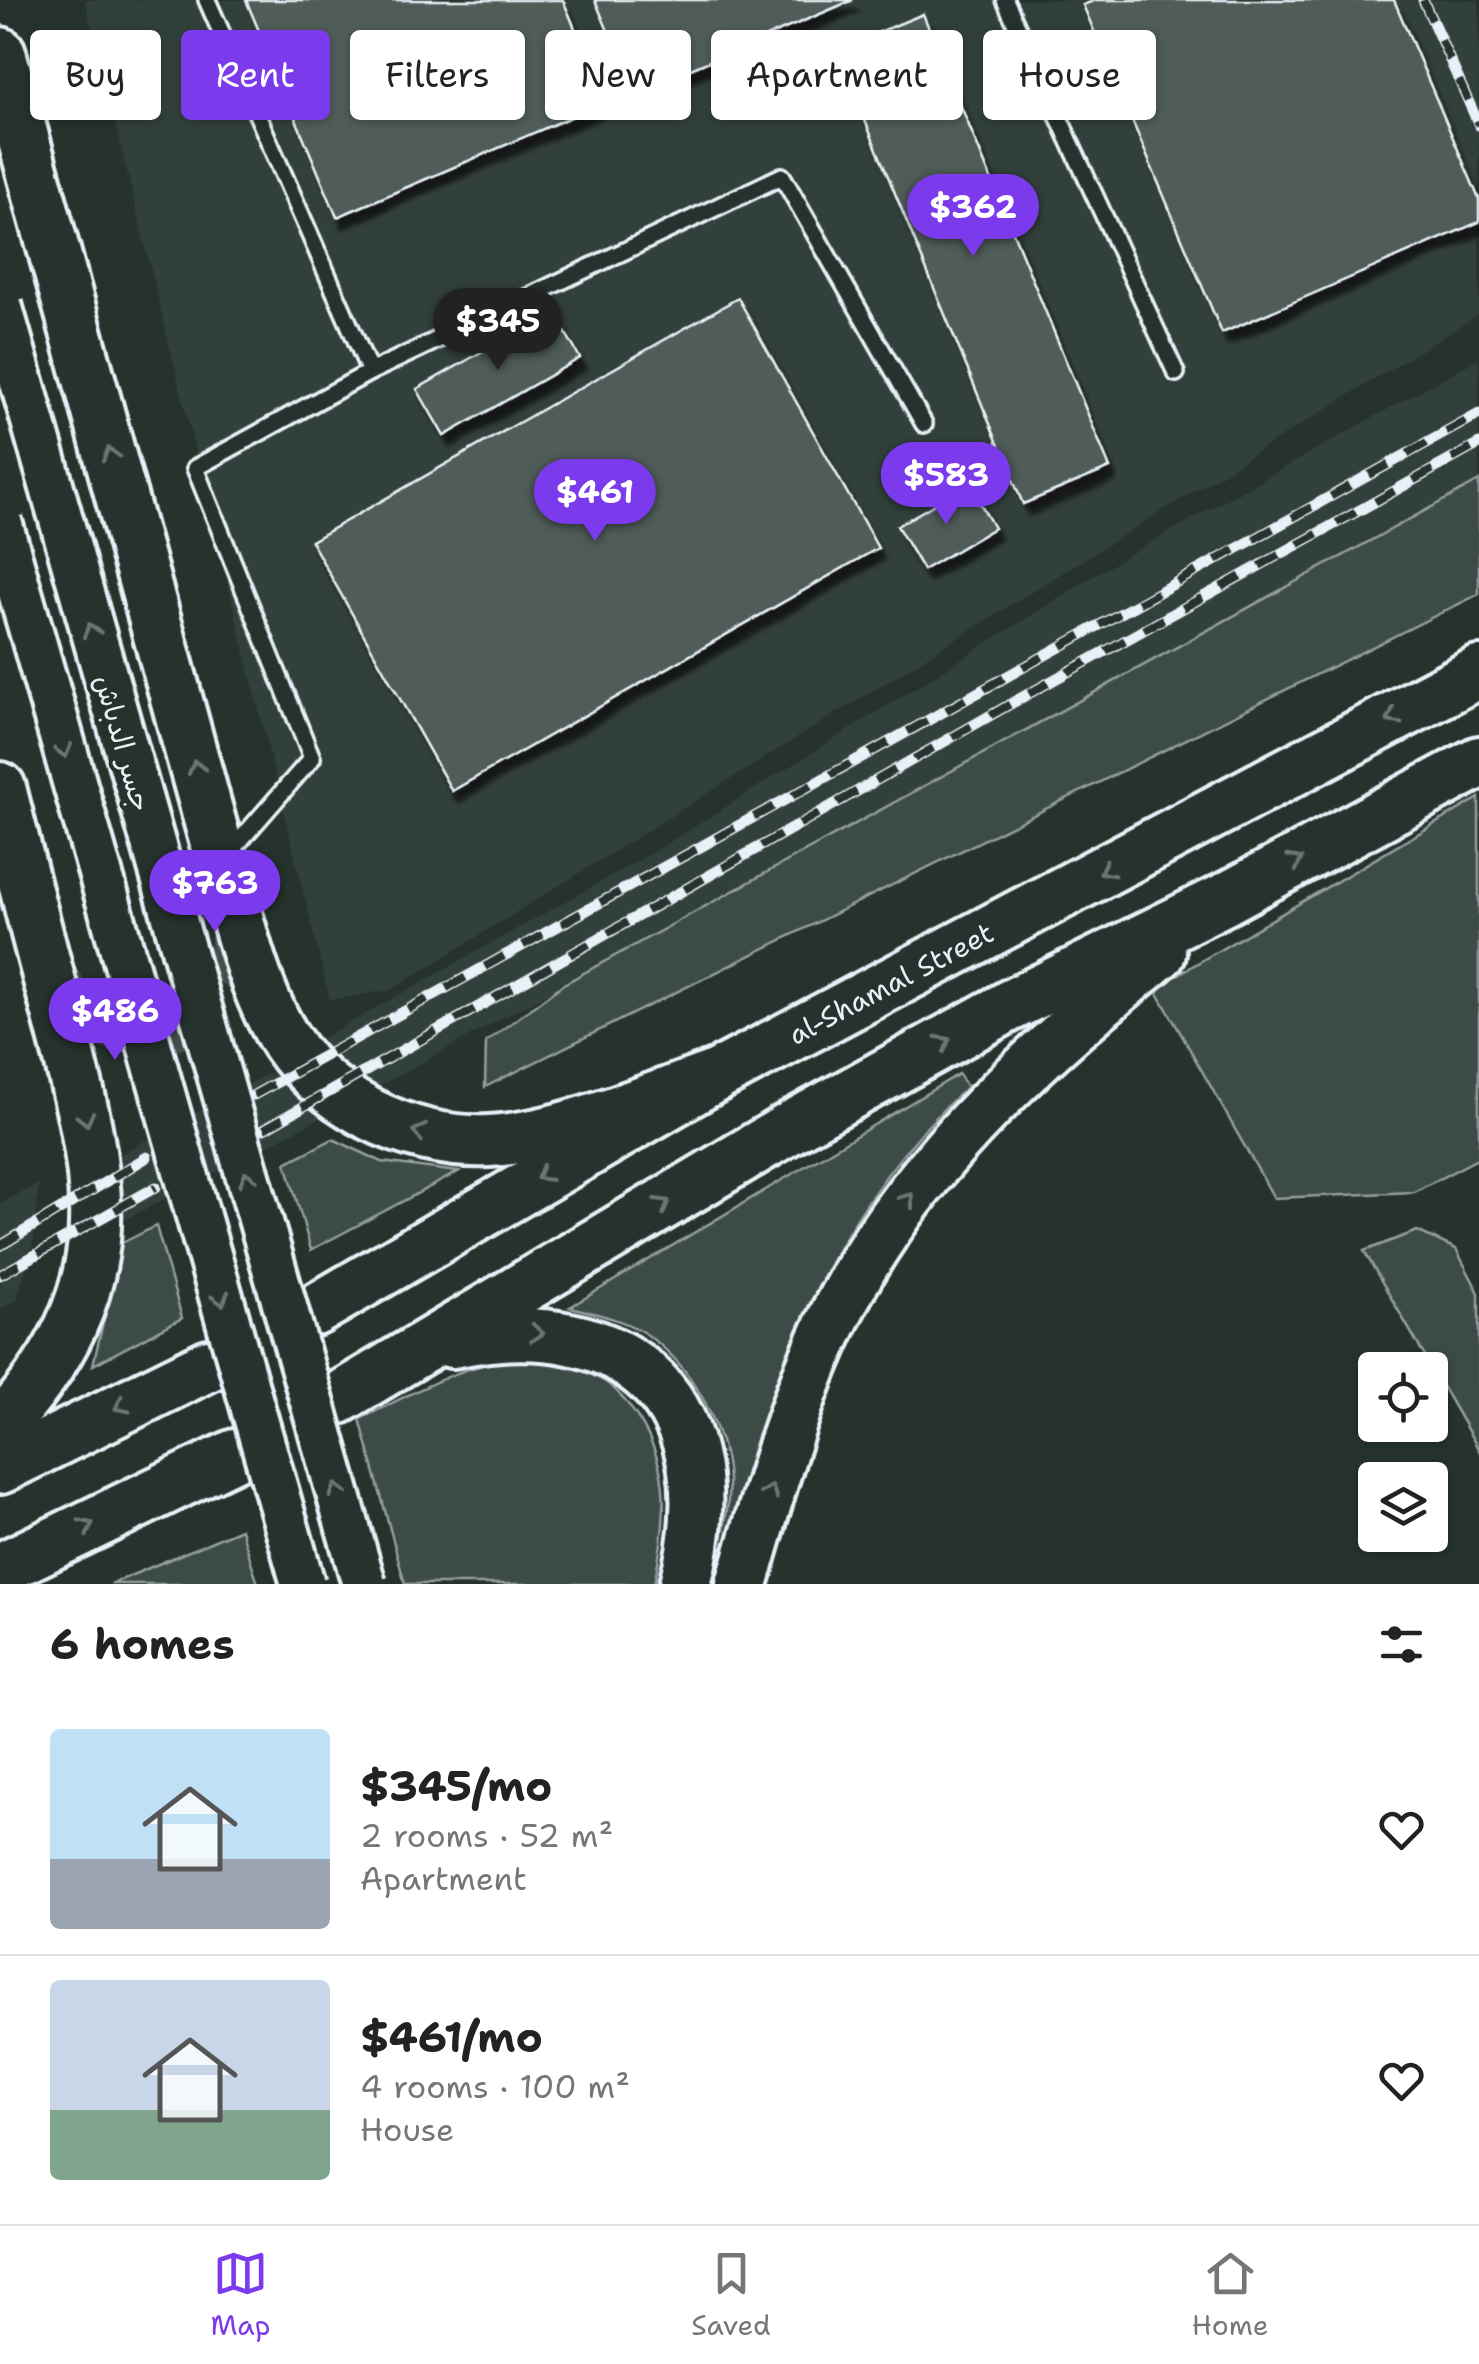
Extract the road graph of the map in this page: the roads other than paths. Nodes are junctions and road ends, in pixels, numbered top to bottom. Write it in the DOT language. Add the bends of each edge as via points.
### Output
graph roads {
  1 [pos="207,0"];
  2 [pos="1005,0"];
  3 [pos="0,53"];
  4 [pos="0,305"];
  5 [pos="370,372"];
  6 [pos="1176,373"];
  7 [pos="924,424"];
  8 [pos="0,522"];
  9 [pos="1479,672"];
  10 [pos="1479,762"];
  11 [pos="0,788"];
  12 [pos="221,862"];
  13 [pos="1225,899"];
  14 [pos="716,1076"];
  15 [pos="315,1310"];
  16 [pos="408,1357"];
  17 [pos="210,1365"];
  18 [pos="339,1398"];
  19 [pos="0,1428"];
  20 [pos="235,1455"];
  21 [pos="0,1468"];
  22 [pos="0,1569"];
  23 [pos="304,1584"];
  24 [pos="364,1584"];
  25 [pos="684,1584"];
  26 [pos="742,1584"];
  1 -- 5 [label="lane"];
  2 -- 6 [label="lane"];
  12 -- 3 [label="highway, one-way"];
  24 -- 4 [label="main road, جسر الدباش, one-way, bridge"];
  5 -- 7 [label="lane" via="782,176"];
  5 -- 12 [label="lane" via="195,468 312,758"];
  8 -- 23 [label="main road, one-way, bridge"];
  9 -- 14 [label="highway, al-Shamal Street, one-way"];
  13 -- 10 [label="highway, one-way"];
  11 -- 19 [label="highway, one-way" via="92,1147 98,1220 73,1322 52,1363"];
  14 -- 12 [label="highway, one-way" via="576,1122 492,1141 430,1136 391,1124 327,1086 285,1040"];
  16 -- 13 [label="highway, one-way" via="800,1122 1009,1006"];
  26 -- 13 [label="highway, one-way" via="822,1344 893,1220 990,1103"];
  14 -- 15 [label="highway, al-Shamal Street, one-way"];
  16 -- 18 [label="highway"];
  16 -- 25 [label="highway, one-way" via="484,1335 556,1334 611,1352 662,1392 684,1428 698,1478 699,1510"];
  17 -- 21 [label="highway, one-way"];
  22 -- 20 [label="highway, one-way"];
}
